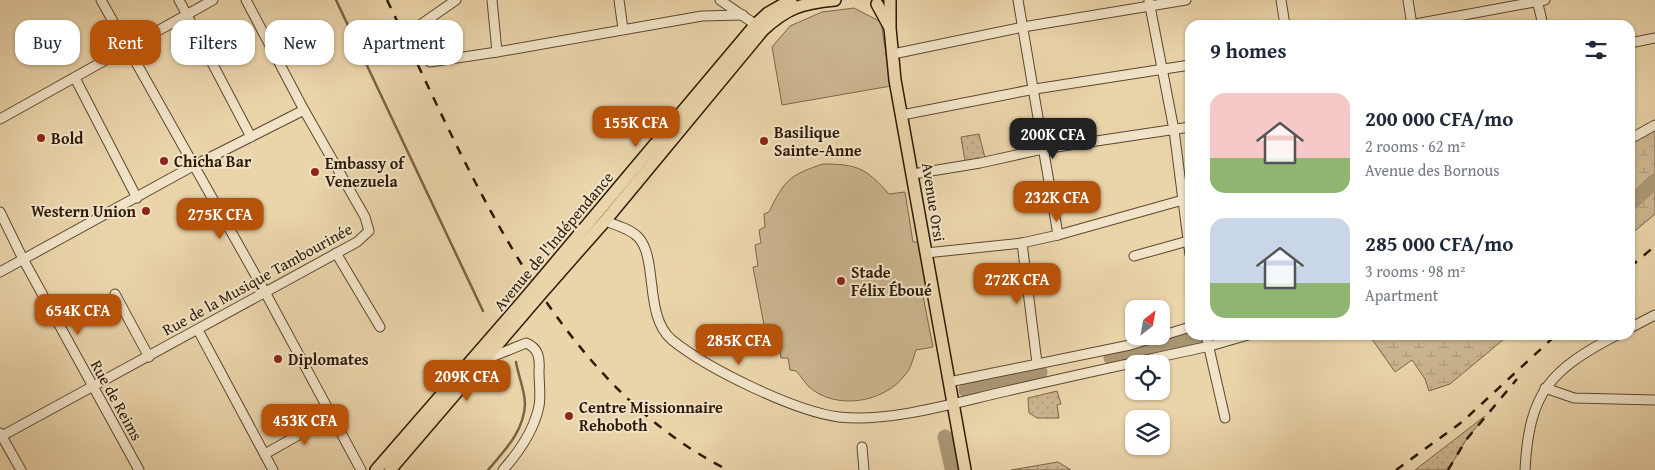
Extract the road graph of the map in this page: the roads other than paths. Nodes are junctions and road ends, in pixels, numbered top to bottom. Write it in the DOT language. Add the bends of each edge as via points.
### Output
graph roads {
  1 [pos="101,0"];
  2 [pos="179,0"];
  3 [pos="213,0"];
  4 [pos="246,0"];
  5 [pos="456,0"];
  6 [pos="492,0"];
  7 [pos="619,0"];
  8 [pos="721,0"];
  9 [pos="791,0"];
  10 [pos="835,0"];
  11 [pos="890,0"];
  12 [pos="1018,0"];
  13 [pos="1186,0"];
  14 [pos="1281,0"];
  15 [pos="1408,0"];
  16 [pos="1540,1"];
  17 [pos="872,2"];
  18 [pos="1149,3"];
  19 [pos="187,14"];
  20 [pos="739,15"];
  21 [pos="112,20"];
  22 [pos="427,20"];
  23 [pos="1285,20"];
  24 [pos="1411,20"];
  25 [pos="1439,20"];
  26 [pos="1542,20"];
  27 [pos="1023,27"];
  28 [pos="890,28"];
  29 [pos="161,29"];
  30 [pos="623,29"];
  31 [pos="757,30"];
  32 [pos="1655,38"];
  33 [pos="1635,42"];
  34 [pos="497,52"];
  35 [pos="893,54"];
  36 [pos="463,57"];
  37 [pos="98,65"];
  38 [pos="137,65"];
  39 [pos="1185,66"];
  40 [pos="1163,69"];
  41 [pos="76,78"];
  42 [pos="1035,90"];
  43 [pos="304,110"];
  44 [pos="902,115"];
  45 [pos="0,120"];
  46 [pos="1655,124"];
  47 [pos="1185,128"];
  48 [pos="1174,130"];
  49 [pos="1635,136"];
  50 [pos="251,137"];
  51 [pos="1043,149"];
  52 [pos="193,166"];
  53 [pos="913,174"];
  54 [pos="1185,193"];
  55 [pos="137,198"];
  56 [pos="1185,199"];
  57 [pos="0,212"];
  58 [pos="605,221"];
  59 [pos="1058,235"];
  60 [pos="1022,242"];
  61 [pos="1185,242"];
  62 [pos="926,253"];
  63 [pos="336,254"];
  64 [pos="1134,256"];
  65 [pos="23,259"];
  66 [pos="0,272"];
  67 [pos="543,285"];
  68 [pos="265,292"];
  69 [pos="114,294"];
  70 [pos="519,313"];
  71 [pos="1655,315"];
  72 [pos="1635,325"];
  73 [pos="380,327"];
  74 [pos="1185,329"];
  75 [pos="198,330"];
  76 [pos="1170,333"];
  77 [pos="1208,340"];
  78 [pos="1231,340"];
  79 [pos="1609,340"];
  80 [pos="1133,345"];
  81 [pos="1210,346"];
  82 [pos="149,357"];
  83 [pos="486,359"];
  84 [pos="1037,364"];
  85 [pos="949,382"];
  86 [pos="92,388"];
  87 [pos="1545,388"];
  88 [pos="1655,400"];
  89 [pos="953,403"];
  90 [pos="332,416"];
  91 [pos="1225,418"];
  92 [pos="1,436"];
  93 [pos="862,447"];
  94 [pos="265,454"];
  95 [pos="21,470"];
  96 [pos="139,470"];
  97 [pos="273,470"];
  98 [pos="361,470"];
  99 [pos="376,470"];
  100 [pos="390,470"];
  101 [pos="503,470"];
  102 [pos="864,470"];
  103 [pos="965,470"];
  104 [pos="1525,470"];
  1 -- 21 [label="street"];
  2 -- 19 [label="street"];
  3 -- 19 [label="street"];
  4 -- 43 [label="street"];
  5 -- 22 [label="street"];
  6 -- 34 [label="street"];
  7 -- 30 [label="street"];
  8 -- 20 [label="street"];
  9 -- 31 [label="main road, Avenue de l'Indépendance" via="768,13"];
  10 -- 31 [label="main road, Avenue de l'Indépendance" via="798,5"];
  11 -- 17 [label="main road"];
  11 -- 28 [label="main road, Avenue Orsi"];
  12 -- 27 [label="street"];
  13 -- 18 [label="street"];
  14 -- 23 [label="street"];
  15 -- 24 [label="street"];
  16 -- 25 [label="street"];
  16 -- 26 [label="street"];
  17 -- 28 [label="main road"];
  18 -- 27 [label="street"];
  18 -- 40 [label="street"];
  19 -- 29 [label="street"];
  19 -- 50 [label="street"];
  20 -- 30 [label="street" via="702,16"];
  20 -- 31 [label="street"];
  27 -- 35 [label="street"];
  27 -- 42 [label="street"];
  28 -- 35 [label="main road, Avenue Orsi"];
  30 -- 34 [label="street"];
  31 -- 58 [label="main road, Avenue de l'Indépendance"];
  31 -- 67 [label="main road, Avenue de l'Indépendance"];
  32 -- 33 [label="street"];
  34 -- 36 [label="street"];
  35 -- 44 [label="main road, Avenue Orsi"];
  37 -- 41 [label="street"];
  38 -- 52 [label="street"];
  39 -- 40 [label="street"];
  40 -- 42 [label="street"];
  40 -- 48 [label="street"];
  41 -- 45 [label="street"];
  41 -- 55 [label="street"];
  42 -- 44 [label="street"];
  42 -- 51 [label="street"];
  43 -- 50 [label="street"];
  43 -- 63 [label="street, Rue de la Musique Tambourinée" via="365,216 368,231 357,242"];
  44 -- 53 [label="main road, Avenue Orsi"];
  46 -- 49 [label="street"];
  47 -- 48 [label="street"];
  48 -- 51 [label="street"];
  48 -- 54 [label="street"];
  50 -- 52 [label="street"];
  51 -- 53 [label="street"];
  51 -- 59 [label="street"];
  52 -- 55 [label="street"];
  52 -- 68 [label="street"];
  53 -- 62 [label="main road, Avenue Orsi"];
  55 -- 65 [label="street"];
  56 -- 59 [label="street"];
  57 -- 65 [label="street, Rue de Reims"];
  58 -- 67 [label="main road, Avenue de l'Indépendance"];
  58 -- 89 [label="street" via="638,237 645,248 661,327 693,355 774,397 838,417 882,417"];
  59 -- 60 [label="street"];
  60 -- 62 [label="street"];
  60 -- 84 [label="street"];
  61 -- 64 [label="street"];
  62 -- 85 [label="main road, Avenue Orsi"];
  63 -- 68 [label="street, Rue de la Musique Tambourinée"];
  63 -- 73 [label="street"];
  65 -- 66 [label="street"];
  65 -- 86 [label="street, Rue de Reims"];
  67 -- 70 [label="main road, Avenue de l'Indépendance, bridge"];
  68 -- 75 [label="street, Rue de la Musique Tambourinée"];
  68 -- 90 [label="street"];
  69 -- 82 [label="street"];
  70 -- 83 [label="main road, Avenue de l'Indépendance"];
  70 -- 99 [label="main road, Avenue de l'Indépendance"];
  71 -- 72 [label="street"];
  74 -- 76 [label="street"];
  75 -- 82 [label="street, Rue de la Musique Tambourinée"];
  75 -- 94 [label="street"];
  77 -- 81 [label="street"];
  78 -- 81 [label="street"];
  79 -- 87 [label="street" via="1565,367"];
  80 -- 84 [label="street"];
  81 -- 89 [label="street"];
  81 -- 91 [label="street"];
  82 -- 86 [label="street, Rue de la Musique Tambourinée"];
  83 -- 100 [label="main road, Avenue de l'Indépendance"];
  83 -- 101 [label="street" via="526,343 538,351 540,363 539,406 534,423 525,442"];
  84 -- 85 [label="street"];
  85 -- 89 [label="main road, Avenue Orsi"];
  86 -- 92 [label="street, Rue de la Musique Tambourinée"];
  86 -- 96 [label="street, Rue de Reims"];
  87 -- 88 [label="street" via="1574,398"];
  87 -- 104 [label="street" via="1532,418"];
  89 -- 103 [label="main road, Avenue Orsi"];
  90 -- 94 [label="street"];
  90 -- 98 [label="street"];
  92 -- 95 [label="street"];
  93 -- 102 [label="street"];
  94 -- 97 [label="street"];
}
